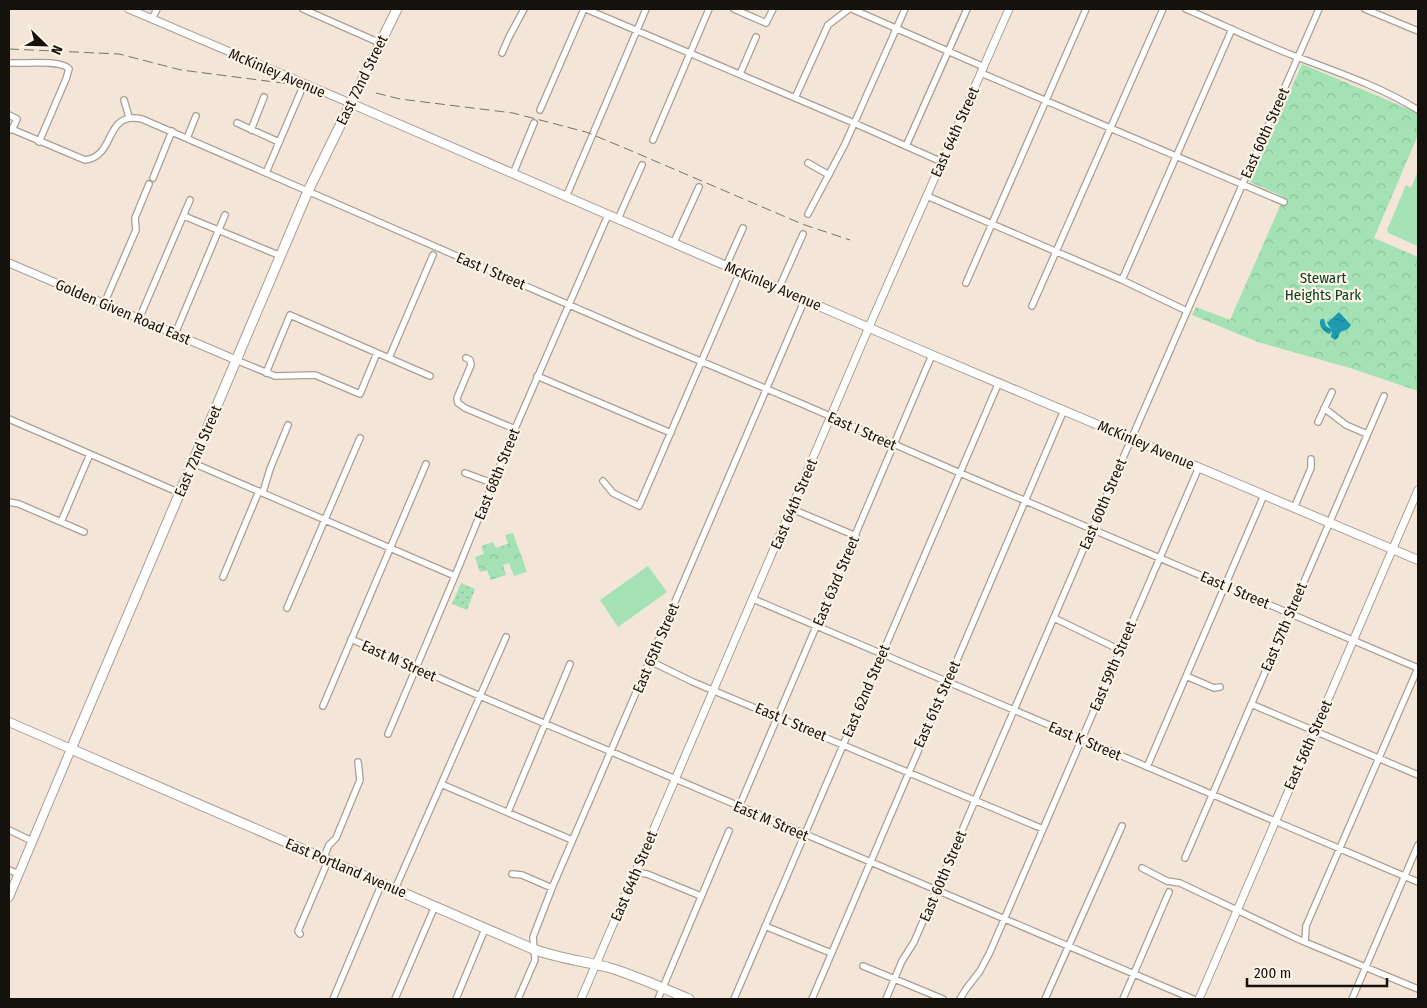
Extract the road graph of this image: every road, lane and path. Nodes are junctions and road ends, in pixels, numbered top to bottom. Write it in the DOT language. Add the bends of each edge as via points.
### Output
graph roads {
  1 [pos="129,9"];
  2 [pos="156,9"];
  3 [pos="303,9"];
  4 [pos="397,9"];
  5 [pos="524,9"];
  6 [pos="585,9"];
  7 [pos="646,9"];
  8 [pos="709,9"];
  9 [pos="734,9"];
  10 [pos="773,9"];
  11 [pos="849,9"];
  12 [pos="852,9"];
  13 [pos="905,9"];
  14 [pos="967,9"];
  15 [pos="1009,9"];
  16 [pos="1086,9"];
  17 [pos="1163,9"];
  18 [pos="1186,9"];
  19 [pos="1319,9"];
  20 [pos="1365,9"];
  21 [pos="152,19"];
  22 [pos="896,28"];
  23 [pos="1232,29"];
  24 [pos="637,30"];
  25 [pos="1418,32"];
  26 [pos="756,37"];
  27 [pos="380,43"];
  28 [pos="948,52"];
  29 [pos="502,53"];
  30 [pos="690,53"];
  31 [pos="1299,57"];
  32 [pos="9,63"];
  33 [pos="982,70"];
  34 [pos="740,74"];
  35 [pos="304,84"];
  36 [pos="264,97"];
  37 [pos="795,98"];
  38 [pos="124,100"];
  39 [pos="1045,100"];
  40 [pos="350,104"];
  41 [pos="540,110"];
  42 [pos="1418,110"];
  43 [pos="9,115"];
  44 [pos="196,116"];
  45 [pos="129,117"];
  46 [pos="237,123"];
  47 [pos="534,123"];
  48 [pos="854,123"];
  49 [pos="1110,127"];
  50 [pos="10,129"];
  51 [pos="251,130"];
  52 [pos="172,131"];
  53 [pos="187,138"];
  54 [pos="653,140"];
  55 [pos="39,142"];
  56 [pos="279,142"];
  57 [pos="906,146"];
  58 [pos="1176,157"];
  59 [pos="942,162"];
  60 [pos="808,163"];
  61 [pos="642,165"];
  62 [pos="266,173"];
  63 [pos="512,174"];
  64 [pos="829,175"];
  65 [pos="153,178"];
  66 [pos="149,184"];
  67 [pos="1242,186"];
  68 [pos="699,187"];
  69 [pos="308,191"];
  70 [pos="927,196"];
  71 [pos="566,197"];
  72 [pos="190,200"];
  73 [pos="1284,202"];
  74 [pos="808,214"];
  75 [pos="225,215"];
  76 [pos="608,215"];
  77 [pos="184,216"];
  78 [pos="618,219"];
  79 [pos="991,224"];
  80 [pos="743,228"];
  81 [pos="219,230"];
  82 [pos="803,234"];
  83 [pos="674,242"];
  84 [pos="1056,252"];
  85 [pos="433,255"];
  86 [pos="281,256"];
  87 [pos="9,263"];
  88 [pos="726,266"];
  89 [pos="740,272"];
  90 [pos="1122,280"];
  91 [pos="966,283"];
  92 [pos="779,288"];
  93 [pos="805,299"];
  94 [pos="104,304"];
  95 [pos="569,304"];
  96 [pos="1032,306"];
  97 [pos="1187,311"];
  98 [pos="139,319"];
  99 [pos="869,327"];
  100 [pos="175,334"];
  101 [pos="377,353"];
  102 [pos="932,355"];
  103 [pos="389,358"];
  104 [pos="466,358"];
  105 [pos="236,360"];
  106 [pos="703,361"];
  107 [pos="266,372"];
  108 [pos="430,376"];
  109 [pos="537,376"];
  110 [pos="998,382"];
  111 [pos="768,389"];
  112 [pos="1332,392"];
  113 [pos="1384,396"];
  114 [pos="1324,408"];
  115 [pos="1064,410"];
  116 [pos="831,418"];
  117 [pos="9,419"];
  118 [pos="1318,422"];
  119 [pos="288,425"];
  120 [pos="515,429"];
  121 [pos="671,433"];
  122 [pos="1367,434"];
  123 [pos="360,438"];
  124 [pos="1132,439"];
  125 [pos="894,445"];
  126 [pos="90,454"];
  127 [pos="1311,458"];
  128 [pos="193,463"];
  129 [pos="426,464"];
  130 [pos="1199,467"];
  131 [pos="465,473"];
  132 [pos="960,473"];
  133 [pos="603,481"];
  134 [pos="492,483"];
  135 [pos="1418,490"];
  136 [pos="261,492"];
  137 [pos="180,493"];
  138 [pos="1264,495"];
  139 [pos="1025,500"];
  140 [pos="9,502"];
  141 [pos="1294,508"];
  142 [pos="792,509"];
  143 [pos="324,519"];
  144 [pos="61,522"];
  145 [pos="1329,522"];
  146 [pos="1092,529"];
  147 [pos="84,532"];
  148 [pos="856,536"];
  149 [pos="390,547"];
  150 [pos="1393,549"];
  151 [pos="1160,558"];
  152 [pos="1418,560"];
  153 [pos="455,576"];
  154 [pos="223,577"];
  155 [pos="1225,585"];
  156 [pos="753,600"];
  157 [pos="287,608"];
  158 [pos="1290,613"];
  159 [pos="1054,618"];
  160 [pos="817,627"];
  161 [pos="506,637"];
  162 [pos="351,639"];
  163 [pos="1354,640"];
  164 [pos="1120,650"];
  165 [pos="882,655"];
  166 [pos="650,661"];
  167 [pos="570,664"];
  168 [pos="415,668"];
  169 [pos="1418,668"];
  170 [pos="1186,676"];
  171 [pos="947,682"];
  172 [pos="1220,687"];
  173 [pos="714,690"];
  174 [pos="480,696"];
  175 [pos="1251,704"];
  176 [pos="323,706"];
  177 [pos="1014,711"];
  178 [pos="778,717"];
  179 [pos="9,722"];
  180 [pos="545,724"];
  181 [pos="1315,730"];
  182 [pos="388,734"];
  183 [pos="1081,739"];
  184 [pos="843,744"];
  185 [pos="71,749"];
  186 [pos="611,752"];
  187 [pos="1379,758"];
  188 [pos="358,762"];
  189 [pos="1147,767"];
  190 [pos="908,772"];
  191 [pos="1418,775"];
  192 [pos="676,780"];
  193 [pos="441,784"];
  194 [pos="1213,795"];
  195 [pos="975,800"];
  196 [pos="739,807"];
  197 [pos="508,812"];
  198 [pos="1275,821"];
  199 [pos="1122,826"];
  200 [pos="1043,829"];
  201 [pos="9,830"];
  202 [pos="729,831"];
  203 [pos="805,835"];
  204 [pos="572,840"];
  205 [pos="32,841"];
  206 [pos="1418,845"];
  207 [pos="1340,848"];
  208 [pos="1185,858"];
  209 [pos="326,860"];
  210 [pos="870,862"];
  211 [pos="1142,868"];
  212 [pos="9,870"];
  213 [pos="635,872"];
  214 [pos="19,874"];
  215 [pos="512,874"];
  216 [pos="1405,876"];
  217 [pos="1418,882"];
  218 [pos="382,883"];
  219 [pos="552,888"];
  220 [pos="395,889"];
  221 [pos="936,890"];
  222 [pos="1169,892"];
  223 [pos="701,896"];
  224 [pos="9,897"];
  225 [pos="435,906"];
  226 [pos="1236,911"];
  227 [pos="1003,920"];
  228 [pos="765,926"];
  229 [pos="485,929"];
  230 [pos="300,934"];
  231 [pos="1305,942"];
  232 [pos="1069,947"];
  233 [pos="532,949"];
  234 [pos="831,953"];
  235 [pos="596,965"];
  236 [pos="863,966"];
  237 [pos="1366,967"];
  238 [pos="1134,975"];
  239 [pos="894,979"];
  240 [pos="663,988"];
  241 [pos="1418,989"];
  242 [pos="333,999"];
  243 [pos="395,999"];
  244 [pos="456,999"];
  245 [pos="518,999"];
  246 [pos="581,999"];
  247 [pos="658,999"];
  248 [pos="689,999"];
  249 [pos="734,999"];
  250 [pos="812,999"];
  251 [pos="886,999"];
  252 [pos="943,999"];
  253 [pos="960,999"];
  254 [pos="1045,999"];
  255 [pos="1123,999"];
  256 [pos="1193,999"];
  257 [pos="1199,999"];
  258 [pos="1352,999"];
  1 -- 21 [label="street, McKinley Avenue"];
  2 -- 21 [label="street"];
  3 -- 27 [label="street"];
  4 -- 27 [label="main road, East 72nd Street"];
  5 -- 29 [label="street"];
  6 -- 24 [label="street"];
  6 -- 41 [label="street"];
  7 -- 24 [label="street"];
  8 -- 30 [label="street"];
  9 -- 10 [label="street" via="766,23"];
  11 -- 37 [label="street" via="828,25"];
  12 -- 22 [label="street"];
  13 -- 22 [label="street"];
  14 -- 28 [label="street"];
  15 -- 33 [label="street, East 64th Street"];
  16 -- 39 [label="street"];
  17 -- 49 [label="street"];
  18 -- 23 [label="street"];
  19 -- 31 [label="street, East 60th Street"];
  20 -- 25 [label="street"];
  21 -- 35 [label="street, McKinley Avenue"];
  22 -- 28 [label="street"];
  22 -- 48 [label="street"];
  23 -- 31 [label="street"];
  23 -- 58 [label="street"];
  24 -- 30 [label="street"];
  24 -- 71 [label="street"];
  26 -- 34 [label="street"];
  27 -- 40 [label="main road, East 72nd Street"];
  28 -- 33 [label="street"];
  28 -- 57 [label="street"];
  30 -- 34 [label="street"];
  30 -- 54 [label="street"];
  31 -- 42 [label="street"];
  31 -- 67 [label="street, East 60th Street"];
  32 -- 55 [label="street" via="68,67 69,72"];
  33 -- 39 [label="street"];
  33 -- 59 [label="street, East 64th Street"];
  34 -- 37 [label="street"];
  35 -- 40 [label="street, McKinley Avenue"];
  35 -- 56 [label="street"];
  36 -- 51 [label="street"];
  37 -- 48 [label="street"];
  38 -- 45 [label="street"];
  39 -- 49 [label="street"];
  39 -- 79 [label="street"];
  40 -- 63 [label="main road, McKinley Avenue"];
  40 -- 69 [label="main road, East 72nd Street"];
  43 -- 50 [label="street" via="17,119"];
  44 -- 53 [label="street"];
  45 -- 52 [label="street, East I Street"];
  45 -- 55 [label="street" via="119,122 104,149 93,159 79,159"];
  46 -- 51 [label="street"];
  47 -- 63 [label="street"];
  48 -- 57 [label="street"];
  48 -- 64 [label="street"];
  49 -- 58 [label="street"];
  49 -- 84 [label="street"];
  50 -- 55 [label="street"];
  51 -- 56 [label="street"];
  52 -- 53 [label="street, East I Street"];
  52 -- 65 [label="street"];
  53 -- 62 [label="street, East I Street"];
  56 -- 62 [label="street"];
  57 -- 59 [label="street"];
  58 -- 67 [label="street"];
  58 -- 90 [label="street"];
  59 -- 70 [label="street, East 64th Street"];
  60 -- 64 [label="street"];
  61 -- 78 [label="street"];
  62 -- 69 [label="street, East I Street"];
  63 -- 71 [label="main road, McKinley Avenue"];
  64 -- 74 [label="street"];
  66 -- 94 [label="street" via="135,218 136,230"];
  67 -- 73 [label="street"];
  67 -- 97 [label="street, East 60th Street"];
  68 -- 83 [label="street"];
  69 -- 86 [label="main road, East 72nd Street"];
  69 -- 95 [label="street, East I Street"];
  70 -- 79 [label="street"];
  70 -- 99 [label="street, East 64th Street"];
  71 -- 76 [label="main road, McKinley Avenue"];
  72 -- 77 [label="street"];
  75 -- 81 [label="street"];
  76 -- 78 [label="main road, McKinley Avenue"];
  76 -- 95 [label="street, East 68th Street"];
  77 -- 81 [label="street"];
  77 -- 98 [label="street"];
  78 -- 83 [label="main road, McKinley Avenue"];
  79 -- 84 [label="street"];
  79 -- 91 [label="street"];
  80 -- 88 [label="street"];
  81 -- 86 [label="street"];
  81 -- 100 [label="street"];
  82 -- 92 [label="street"];
  83 -- 88 [label="main road, McKinley Avenue"];
  84 -- 90 [label="street"];
  84 -- 96 [label="street"];
  85 -- 103 [label="street"];
  86 -- 105 [label="main road, East 72nd Street"];
  87 -- 94 [label="street, Golden Given Road East"];
  88 -- 89 [label="main road, McKinley Avenue"];
  89 -- 92 [label="main road, McKinley Avenue"];
  89 -- 106 [label="street"];
  90 -- 97 [label="street"];
  92 -- 93 [label="main road, McKinley Avenue"];
  93 -- 99 [label="main road, McKinley Avenue"];
  93 -- 111 [label="street, East 65th Street"];
  94 -- 98 [label="street, Golden Given Road East"];
  95 -- 106 [label="street, East I Street"];
  95 -- 109 [label="street, East 68th Street"];
  97 -- 124 [label="street, East 60th Street"];
  98 -- 100 [label="street, Golden Given Road East"];
  99 -- 102 [label="main road, McKinley Avenue"];
  99 -- 116 [label="street, East 64th Street"];
  100 -- 105 [label="street, Golden Given Road East"];
  101 -- 103 [label="street"];
  101 -- 107 [label="street" via="360,394 315,374 280,377"];
  101 -- 107 [label="street" via="290,315"];
  102 -- 110 [label="main road, McKinley Avenue"];
  102 -- 125 [label="street, East 63rd Street"];
  103 -- 108 [label="street"];
  104 -- 120 [label="street" via="471,365 457,398 458,404"];
  105 -- 107 [label="street"];
  105 -- 128 [label="main road, East 72nd Street"];
  106 -- 111 [label="street, East I Street"];
  106 -- 121 [label="street"];
  109 -- 120 [label="street, East 68th Street"];
  109 -- 121 [label="street"];
  110 -- 115 [label="main road, McKinley Avenue"];
  110 -- 132 [label="street, East 62nd Street"];
  111 -- 116 [label="street, East I Street"];
  111 -- 166 [label="street, East 65th Street"];
  112 -- 114 [label="street"];
  113 -- 122 [label="street, East 57th Street"];
  114 -- 118 [label="street"];
  114 -- 122 [label="street" via="1346,425"];
  115 -- 124 [label="main road, McKinley Avenue"];
  115 -- 139 [label="street, East 61st Street"];
  116 -- 125 [label="street, East I Street"];
  116 -- 142 [label="street, East 64th Street"];
  117 -- 126 [label="street"];
  119 -- 136 [label="street"];
  120 -- 134 [label="street, East 68th Street"];
  121 -- 133 [label="street" via="639,506 613,492"];
  122 -- 145 [label="street, East 57th Street"];
  123 -- 143 [label="street"];
  124 -- 130 [label="main road, McKinley Avenue"];
  124 -- 146 [label="street, East 60th Street"];
  125 -- 132 [label="street, East I Street"];
  125 -- 148 [label="street, East 63rd Street"];
  126 -- 137 [label="street"];
  126 -- 144 [label="street"];
  127 -- 141 [label="street" via="1312,468"];
  128 -- 136 [label="street"];
  128 -- 137 [label="main road, East 72nd Street"];
  129 -- 149 [label="street"];
  130 -- 138 [label="main road, McKinley Avenue"];
  130 -- 151 [label="street, East 59th Street"];
  131 -- 134 [label="street"];
  132 -- 139 [label="street, East I Street"];
  132 -- 165 [label="street, East 62nd Street"];
  134 -- 153 [label="street, East 68th Street"];
  135 -- 150 [label="street, East 56th Street"];
  136 -- 143 [label="street"];
  136 -- 154 [label="street"];
  137 -- 185 [label="main road, East 72nd Street"];
  138 -- 141 [label="main road, McKinley Avenue"];
  138 -- 155 [label="street"];
  139 -- 146 [label="street, East I Street"];
  139 -- 171 [label="street, East 61st Street"];
  140 -- 144 [label="street"];
  141 -- 145 [label="main road, McKinley Avenue"];
  142 -- 148 [label="street"];
  142 -- 156 [label="street, East 64th Street"];
  143 -- 149 [label="street"];
  143 -- 157 [label="street"];
  144 -- 147 [label="street"];
  145 -- 150 [label="main road, McKinley Avenue"];
  145 -- 158 [label="street, East 57th Street"];
  146 -- 151 [label="street, East I Street"];
  146 -- 159 [label="street, East 60th Street"];
  148 -- 160 [label="street, East 63rd Street"];
  149 -- 153 [label="street"];
  149 -- 162 [label="street"];
  150 -- 152 [label="main road, McKinley Avenue"];
  150 -- 163 [label="street, East 56th Street"];
  151 -- 155 [label="street, East I Street"];
  151 -- 164 [label="street, East 59th Street"];
  153 -- 168 [label="street, East 68th Street"];
  155 -- 158 [label="street, East I Street"];
  155 -- 170 [label="street"];
  156 -- 160 [label="street, East K Street"];
  156 -- 173 [label="street, East 64th Street"];
  158 -- 163 [label="street, East I Street"];
  158 -- 175 [label="street, East 57th Street"];
  159 -- 164 [label="street"];
  159 -- 177 [label="street, East 60th Street"];
  160 -- 165 [label="street, East K Street"];
  160 -- 178 [label="street, East 63rd Street"];
  161 -- 174 [label="street"];
  162 -- 168 [label="street, East M Street"];
  162 -- 176 [label="street"];
  163 -- 169 [label="street, East I Street"];
  163 -- 181 [label="street, East 56th Street"];
  164 -- 183 [label="street, East 59th Street"];
  165 -- 171 [label="street, East K Street"];
  165 -- 184 [label="street, East 62nd Street"];
  166 -- 173 [label="street, East L Street"];
  166 -- 186 [label="street, East 65th Street"];
  167 -- 180 [label="street"];
  168 -- 174 [label="street, East M Street"];
  168 -- 182 [label="street, East 68th Street"];
  169 -- 187 [label="street"];
  170 -- 172 [label="street" via="1214,688"];
  170 -- 189 [label="street"];
  171 -- 177 [label="street, East K Street"];
  171 -- 190 [label="street, East 61st Street"];
  173 -- 178 [label="street, East L Street"];
  173 -- 192 [label="street, East 64th Street"];
  174 -- 180 [label="street, East M Street"];
  174 -- 193 [label="street"];
  175 -- 181 [label="street"];
  175 -- 194 [label="street, East 57th Street"];
  177 -- 183 [label="street, East K Street"];
  177 -- 195 [label="street, East 60th Street"];
  178 -- 184 [label="street, East L Street"];
  178 -- 196 [label="street, East 63rd Street"];
  179 -- 185 [label="main road, East Portland Avenue"];
  180 -- 186 [label="street, East M Street"];
  180 -- 197 [label="street"];
  181 -- 187 [label="street"];
  181 -- 198 [label="street, East 56th Street"];
  183 -- 189 [label="street, East K Street"];
  183 -- 200 [label="street, East 59th Street"];
  184 -- 190 [label="street, East L Street"];
  184 -- 203 [label="street, East 62nd Street"];
  185 -- 205 [label="main road, East 72nd Street"];
  185 -- 209 [label="main road, East Portland Avenue"];
  186 -- 192 [label="street, East M Street"];
  186 -- 204 [label="street, East 65th Street"];
  187 -- 191 [label="street"];
  187 -- 207 [label="street"];
  188 -- 209 [label="street" via="360,780 336,838 329,845"];
  189 -- 194 [label="street, East K Street"];
  190 -- 195 [label="street, East L Street"];
  190 -- 210 [label="street, East 61st Street"];
  192 -- 196 [label="street, East M Street"];
  192 -- 213 [label="street, East 64th Street"];
  193 -- 197 [label="street"];
  193 -- 220 [label="street"];
  194 -- 198 [label="street, East K Street"];
  194 -- 208 [label="street, East 57th Street"];
  195 -- 200 [label="street, East L Street"];
  195 -- 221 [label="street, East 60th Street"];
  196 -- 203 [label="street, East M Street"];
  197 -- 204 [label="street"];
  198 -- 207 [label="street, East K Street"];
  198 -- 226 [label="street, East 56th Street"];
  199 -- 232 [label="street"];
  200 -- 227 [label="street, East 59th Street"];
  201 -- 205 [label="street"];
  202 -- 223 [label="street"];
  203 -- 210 [label="street, East M Street"];
  203 -- 228 [label="street, East 62nd Street"];
  204 -- 219 [label="street, East 65th Street"];
  205 -- 214 [label="main road, East 72nd Street"];
  206 -- 216 [label="street"];
  207 -- 216 [label="street, East K Street"];
  207 -- 231 [label="street" via="1306,926"];
  209 -- 218 [label="main road, East Portland Avenue"];
  209 -- 230 [label="street" via="298,931"];
  210 -- 221 [label="street, East M Street"];
  210 -- 234 [label="street, East 61st Street"];
  211 -- 226 [label="street"];
  212 -- 214 [label="street"];
  213 -- 223 [label="street"];
  213 -- 235 [label="street, East 64th Street"];
  214 -- 224 [label="main road, East 72nd Street"];
  215 -- 219 [label="street"];
  216 -- 217 [label="street, East K Street"];
  216 -- 237 [label="street"];
  218 -- 220 [label="main road, East Portland Avenue"];
  218 -- 242 [label="street"];
  219 -- 233 [label="street, East 65th Street" via="533,937"];
  220 -- 225 [label="main road, East Portland Avenue"];
  221 -- 227 [label="street, East M Street"];
  221 -- 239 [label="street, East 60th Street"];
  222 -- 238 [label="street"];
  223 -- 240 [label="street"];
  225 -- 229 [label="main road, East Portland Avenue"];
  225 -- 243 [label="street"];
  226 -- 231 [label="street"];
  226 -- 257 [label="street, East 56th Street"];
  227 -- 232 [label="street, East M Street"];
  227 -- 253 [label="street, East 59th Street" via="983,965"];
  228 -- 234 [label="street"];
  228 -- 249 [label="street, East 62nd Street"];
  229 -- 233 [label="main road, East Portland Avenue"];
  229 -- 244 [label="street"];
  231 -- 237 [label="street"];
  232 -- 238 [label="street, East M Street"];
  232 -- 254 [label="street"];
  233 -- 235 [label="main road, East Portland Avenue"];
  233 -- 245 [label="street, East 65th Street" via="535,960"];
  234 -- 250 [label="street, East 61st Street"];
  235 -- 240 [label="main road, East Portland Avenue"];
  235 -- 246 [label="street, East 64th Street"];
  236 -- 239 [label="street"];
  237 -- 241 [label="street"];
  237 -- 258 [label="street"];
  238 -- 255 [label="street"];
  238 -- 256 [label="street, East M Street"];
  239 -- 251 [label="street, East 60th Street"];
  239 -- 252 [label="street"];
  240 -- 247 [label="street"];
  240 -- 248 [label="main road, East Portland Avenue"];
}
